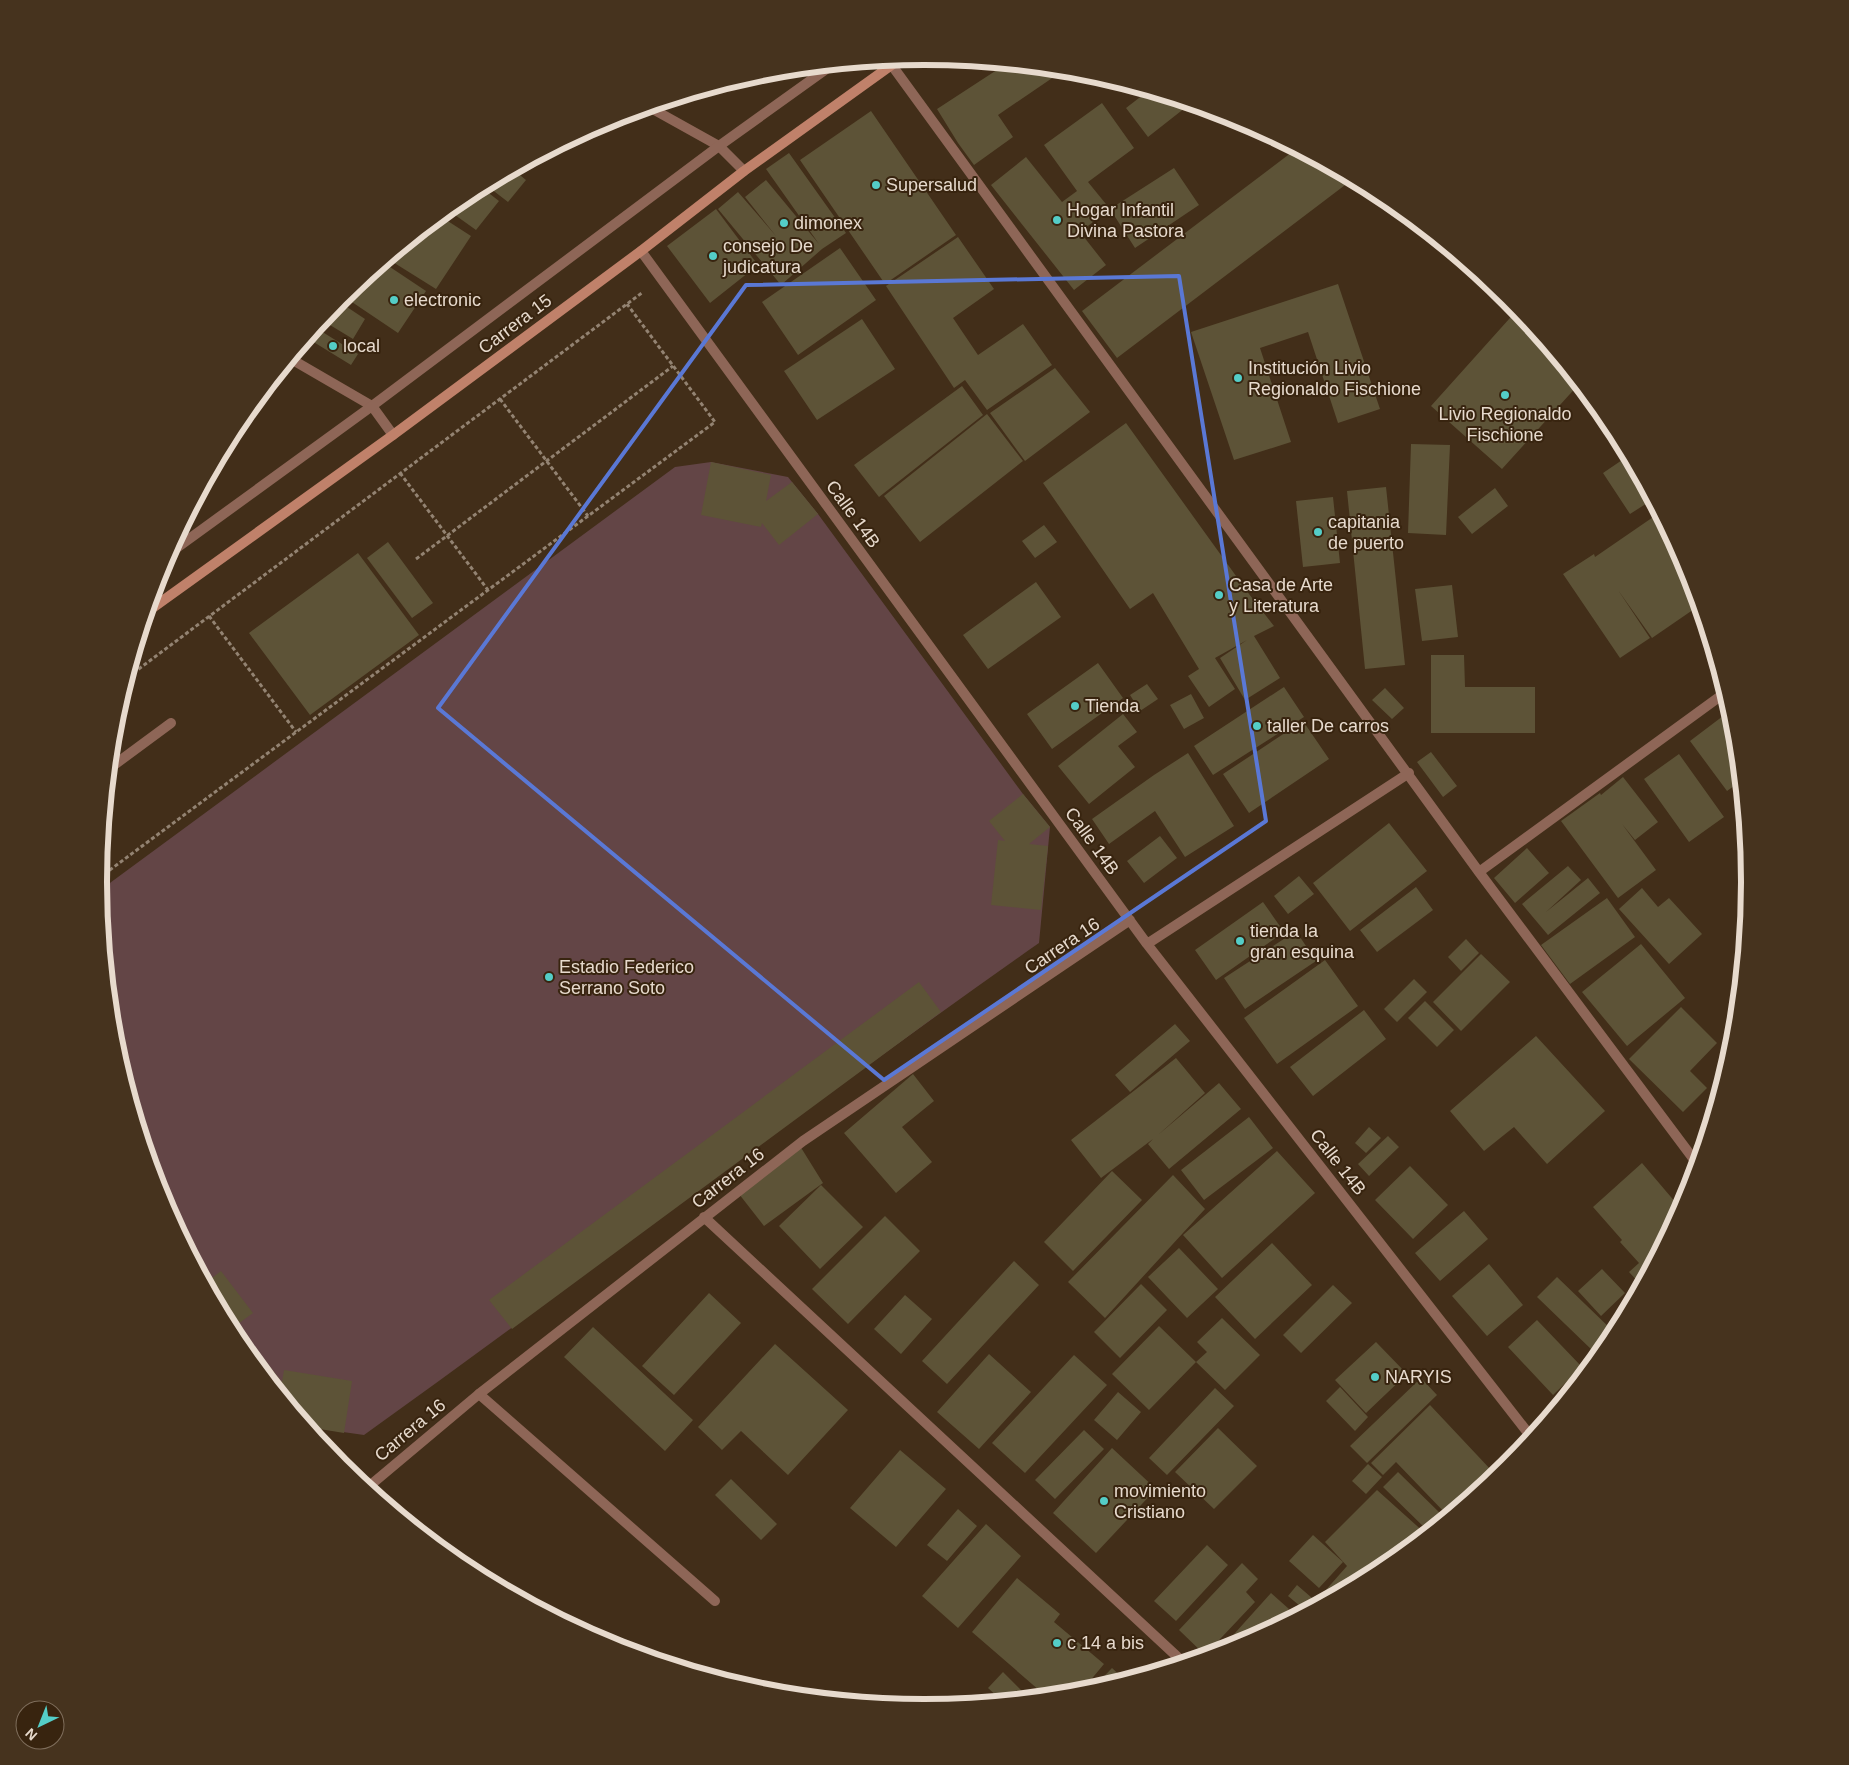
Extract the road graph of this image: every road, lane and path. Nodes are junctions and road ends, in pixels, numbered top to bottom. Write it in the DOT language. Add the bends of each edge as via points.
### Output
graph roads {
  1 [pos="893,66"];
  2 [pos="884,67"];
  3 [pos="823,72"];
  4 [pos="655,111"];
  5 [pos="718,146"];
  6 [pos="744,171"];
  7 [pos="641,251"];
  8 [pos="661,278"];
  9 [pos="627,304"];
  10 [pos="295,362"];
  11 [pos="673,366"];
  12 [pos="500,399"];
  13 [pos="372,406"];
  14 [pos="393,435"];
  15 [pos="546,461"];
  16 [pos="400,473"];
  17 [pos="588,516"];
  18 [pos="447,536"];
  19 [pos="180,546"];
  20 [pos="416,559"];
  21 [pos="488,590"];
  22 [pos="155,606"];
  23 [pos="209,616"];
  24 [pos="135,672"];
  25 [pos="1720,696"];
  26 [pos="171,723"];
  27 [pos="296,732"];
  28 [pos="116,763"];
  29 [pos="1409,773"];
  30 [pos="107,872"];
  31 [pos="1479,872"];
  32 [pos="1130,920"];
  33 [pos="1147,944"];
  34 [pos="1694,1159"];
  35 [pos="704,1217"];
  36 [pos="478,1394"];
  37 [pos="1528,1433"];
  38 [pos="371,1484"];
  39 [pos="714,1601"];
  40 [pos="1180,1659"];
  1 -- 29 [label="street"];
  2 -- 6 [label="main road, Carrera 15"];
  3 -- 5 [label="street, Carrera 15"];
  4 -- 5 [label="street"];
  5 -- 6 [label="street"];
  5 -- 13 [label="street, Carrera 15"];
  6 -- 7 [label="main road, Carrera 15"];
  7 -- 8 [label="street, Calle 14B"];
  7 -- 14 [label="main road, Carrera 15"];
  8 -- 9 [label="path"];
  8 -- 32 [label="street, Calle 14B"];
  9 -- 11 [label="path"];
  9 -- 12 [label="path"];
  10 -- 13 [label="street"];
  11 -- 15 [label="path"];
  11 -- 17 [label="path" via="715,422"];
  12 -- 15 [label="path"];
  12 -- 16 [label="path"];
  13 -- 14 [label="street"];
  13 -- 19 [label="street, Carrera 15"];
  14 -- 22 [label="main road, Carrera 15"];
  15 -- 17 [label="path"];
  15 -- 18 [label="path"];
  16 -- 18 [label="path"];
  16 -- 23 [label="path"];
  17 -- 21 [label="path"];
  18 -- 20 [label="path"];
  18 -- 21 [label="path"];
  21 -- 27 [label="path"];
  23 -- 24 [label="path"];
  23 -- 27 [label="path"];
  25 -- 31 [label="street"];
  26 -- 28 [label="street"];
  27 -- 30 [label="path"];
  29 -- 31 [label="street"];
  29 -- 33 [label="street"];
  31 -- 34 [label="street"];
  32 -- 33 [label="street, Calle 14B"];
  32 -- 35 [label="street, Carrera 16" via="803,1141"];
  33 -- 37 [label="street, Calle 14B"];
  35 -- 36 [label="street, Carrera 16"];
  35 -- 40 [label="street"];
  36 -- 38 [label="street, Carrera 16"];
  36 -- 39 [label="street"];
}
